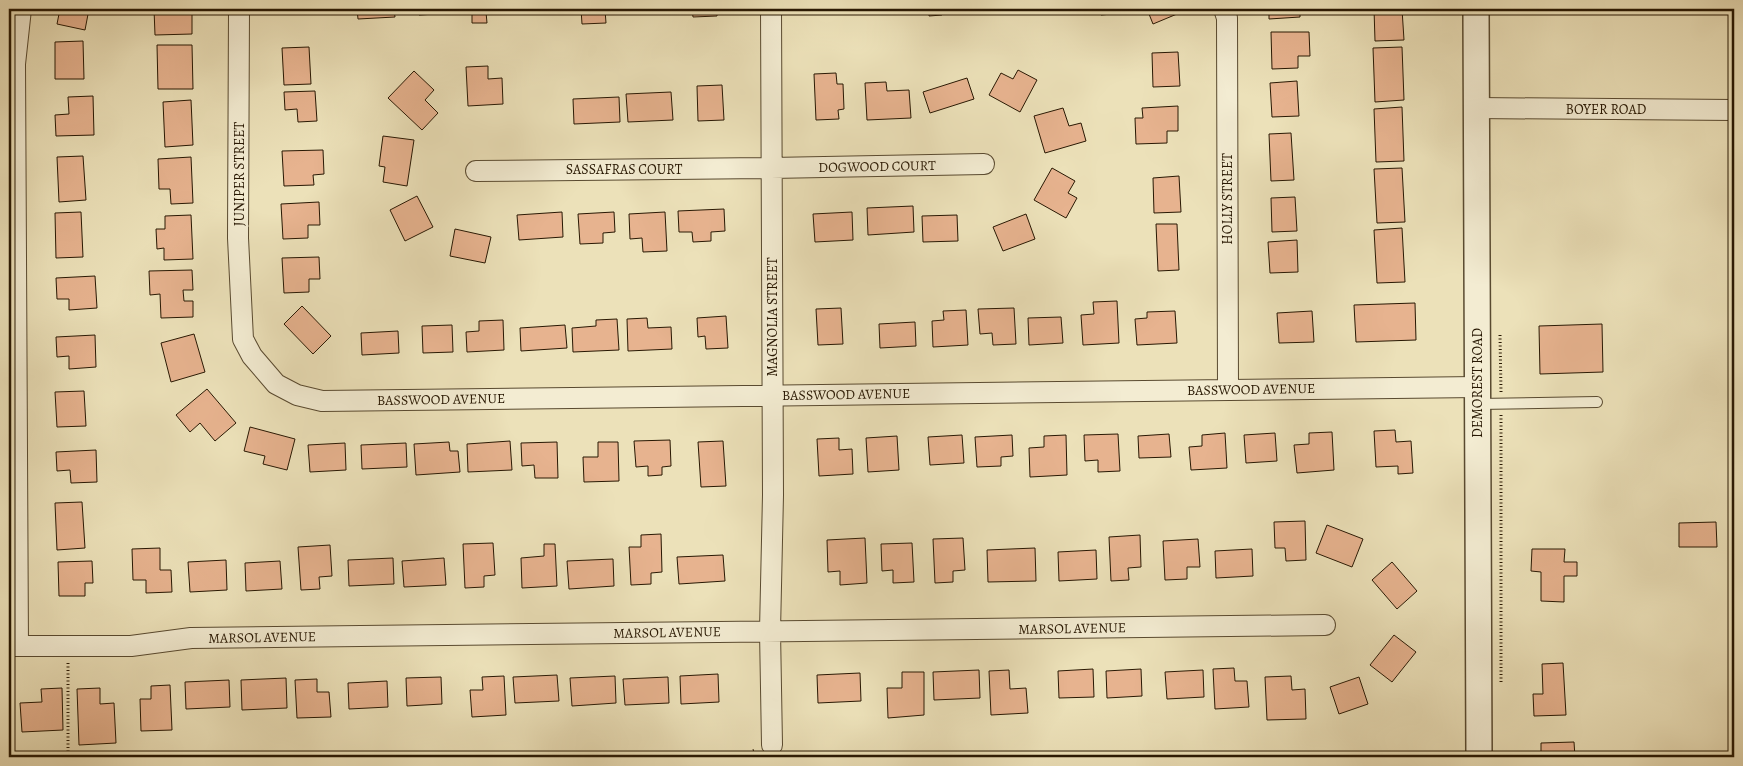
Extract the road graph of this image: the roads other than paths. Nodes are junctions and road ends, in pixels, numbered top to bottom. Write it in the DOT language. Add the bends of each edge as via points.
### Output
graph roads {
  1 [pos="21,9"];
  2 [pos="239,9"];
  3 [pos="771,9"];
  4 [pos="1224,9"];
  5 [pos="1476,9"];
  6 [pos="1477,108"];
  7 [pos="1734,110"];
  8 [pos="984,164"];
  9 [pos="771,168"];
  10 [pos="476,171"];
  11 [pos="243,339"];
  12 [pos="1228,389"];
  13 [pos="772,396"];
  14 [pos="1485,398"];
  15 [pos="1597,402"];
  16 [pos="1325,625"];
  17 [pos="770,631"];
  18 [pos="13,646"];
  19 [pos="772,745"];
  20 [pos="1479,757"];
  1 -- 18 [label="street" via="15,64"];
  2 -- 11 [label="street, JUNIPER STREET" via="238,238"];
  3 -- 9 [label="street, MAGNOLIA STREET"];
  4 -- 12 [label="street, HOLLY STREET" via="1227,18"];
  5 -- 6 [label="street, DEMOREST ROAD"];
  6 -- 7 [label="street, BOYER ROAD"];
  6 -- 14 [label="street, DEMOREST ROAD"];
  8 -- 9 [label="street, DOGWOOD COURT"];
  9 -- 10 [label="street, SASSAFRAS COURT"];
  9 -- 13 [label="street, MAGNOLIA STREET"];
  11 -- 13 [label="street, BASSWOOD AVENUE" via="252,356 276,384 297,395 322,401"];
  12 -- 13 [label="street, BASSWOOD AVENUE"];
  12 -- 14 [label="street, BASSWOOD AVENUE"];
  13 -- 17 [label="street, MAGNOLIA STREET"];
  14 -- 15 [label="lane"];
  14 -- 20 [label="street, DEMOREST ROAD"];
  16 -- 17 [label="street, MARSOL AVENUE"];
  17 -- 18 [label="street, MARSOL AVENUE" via="192,638 131,646"];
  17 -- 19 [label="street, MAGNOLIA STREET"];
}
